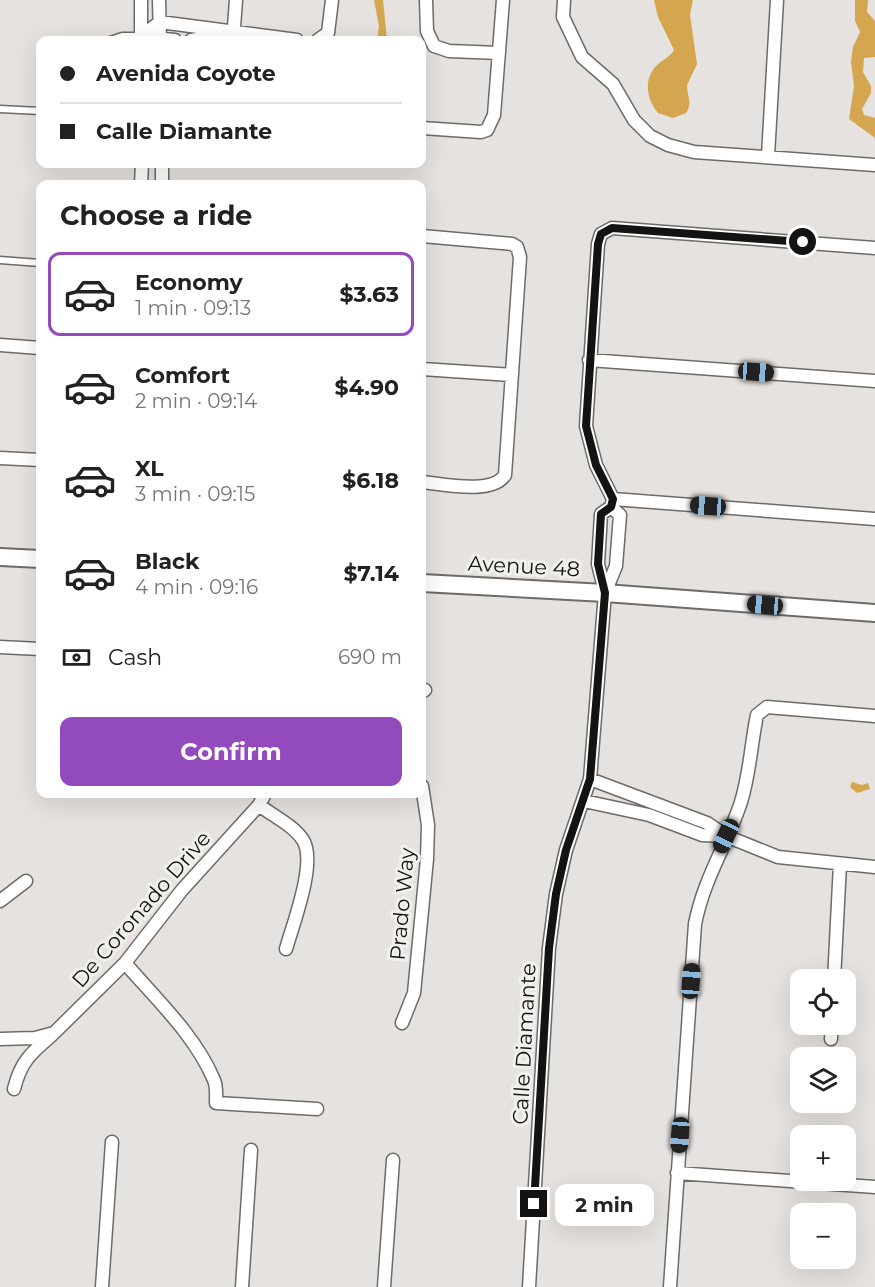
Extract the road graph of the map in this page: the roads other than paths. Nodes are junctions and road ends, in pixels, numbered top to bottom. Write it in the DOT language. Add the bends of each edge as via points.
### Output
graph roads {
  1 [pos="141,0"];
  2 [pos="159,0"];
  3 [pos="236,0"];
  4 [pos="332,0"];
  5 [pos="426,0"];
  6 [pos="503,0"];
  7 [pos="564,0"];
  8 [pos="777,0"];
  9 [pos="160,22"];
  10 [pos="141,36"];
  11 [pos="143,36"];
  12 [pos="160,36"];
  13 [pos="229,36"];
  14 [pos="233,36"];
  15 [pos="324,36"];
  16 [pos="499,53"];
  17 [pos="0,109"];
  18 [pos="36,111"];
  19 [pos="426,128"];
  20 [pos="768,156"];
  21 [pos="875,165"];
  22 [pos="426,236"];
  23 [pos="875,248"];
  24 [pos="0,260"];
  25 [pos="36,263"];
  26 [pos="0,345"];
  27 [pos="36,348"];
  28 [pos="590,360"];
  29 [pos="426,369"];
  30 [pos="512,375"];
  31 [pos="875,381"];
  32 [pos="0,458"];
  33 [pos="36,460"];
  34 [pos="426,482"];
  35 [pos="612,503"];
  36 [pos="875,519"];
  37 [pos="0,557"];
  38 [pos="36,560"];
  39 [pos="426,583"];
  40 [pos="605,593"];
  41 [pos="875,614"];
  42 [pos="0,647"];
  43 [pos="36,649"];
  44 [pos="875,716"];
  45 [pos="590,779"];
  46 [pos="642,797"];
  47 [pos="424,798"];
  48 [pos="262,799"];
  49 [pos="584,801"];
  50 [pos="637,812"];
  51 [pos="726,836"];
  52 [pos="840,864"];
  53 [pos="875,867"];
  54 [pos="26,881"];
  55 [pos="0,901"];
  56 [pos="286,948"];
  57 [pos="124,963"];
  58 [pos="835,969"];
  59 [pos="402,1023"];
  60 [pos="54,1033"];
  61 [pos="831,1035"];
  62 [pos="0,1039"];
  63 [pos="831,1039"];
  64 [pos="14,1089"];
  65 [pos="317,1108"];
  66 [pos="112,1142"];
  67 [pos="251,1150"];
  68 [pos="393,1160"];
  69 [pos="677,1173"];
  70 [pos="875,1187"];
  71 [pos="102,1287"];
  72 [pos="243,1287"];
  73 [pos="384,1287"];
  74 [pos="529,1287"];
  75 [pos="670,1287"];
  1 -- 10 [label="street"];
  2 -- 9 [label="street"];
  3 -- 14 [label="street"];
  4 -- 15 [label="street" via="328,33"];
  5 -- 16 [label="street" via="427,31 434,46 449,51"];
  6 -- 16 [label="street"];
  7 -- 20 [label="street" via="563,17 582,57 613,84 634,120 650,136 694,152"];
  8 -- 20 [label="street"];
  9 -- 11 [label="street"];
  9 -- 12 [label="street"];
  9 -- 13 [label="street" via="187,24"];
  16 -- 19 [label="street" via="494,115 488,130"];
  17 -- 18 [label="lane"];
  20 -- 21 [label="street"];
  22 -- 30 [label="street" via="517,247 520,257"];
  23 -- 28 [label="street" via="612,228 601,234"];
  24 -- 25 [label="lane"];
  26 -- 27 [label="street"];
  28 -- 31 [label="street"];
  28 -- 35 [label="street" via="586,426 596,465"];
  29 -- 30 [label="street"];
  30 -- 34 [label="street" via="506,471 502,479 485,487"];
  32 -- 33 [label="street"];
  35 -- 36 [label="street"];
  35 -- 40 [label="street" via="620,515 616,566"];
  35 -- 40 [label="street" via="601,514 600,524 598,564"];
  37 -- 38 [label="main road"];
  39 -- 40 [label="main road, Avenue 48"];
  40 -- 41 [label="main road, Avenue 48"];
  40 -- 45 [label="street, Calle Diamante"];
  42 -- 43 [label="street"];
  44 -- 51 [label="street" via="767,707 757,715 741,803"];
  45 -- 46 [label="street"];
  45 -- 49 [label="street, Calle Diamante"];
  46 -- 50 [label="street"];
  46 -- 51 [label="street" via="707,823"];
  47 -- 59 [label="street, Prado Way" via="427,859 414,993"];
  48 -- 56 [label="street" via="306,849 307,871"];
  48 -- 57 [label="street, De Coronado Drive"];
  49 -- 50 [label="street"];
  49 -- 74 [label="street, Calle Diamante" via="566,850 549,948"];
  50 -- 51 [label="street" via="702,835"];
  51 -- 52 [label="street" via="778,857"];
  51 -- 69 [label="street" via="701,893 695,924"];
  52 -- 53 [label="street"];
  52 -- 58 [label="street"];
  54 -- 55 [label="street"];
  57 -- 60 [label="street, De Coronado Drive"];
  57 -- 65 [label="street" via="169,1012 199,1053 215,1082 216,1103"];
  60 -- 62 [label="street"];
  60 -- 64 [label="street, De Coronado Drive" via="27,1057"];
  61 -- 63 [label="street"];
  66 -- 71 [label="street"];
  67 -- 72 [label="street"];
  68 -- 73 [label="street"];
  69 -- 70 [label="street"];
  69 -- 75 [label="street"];
}
